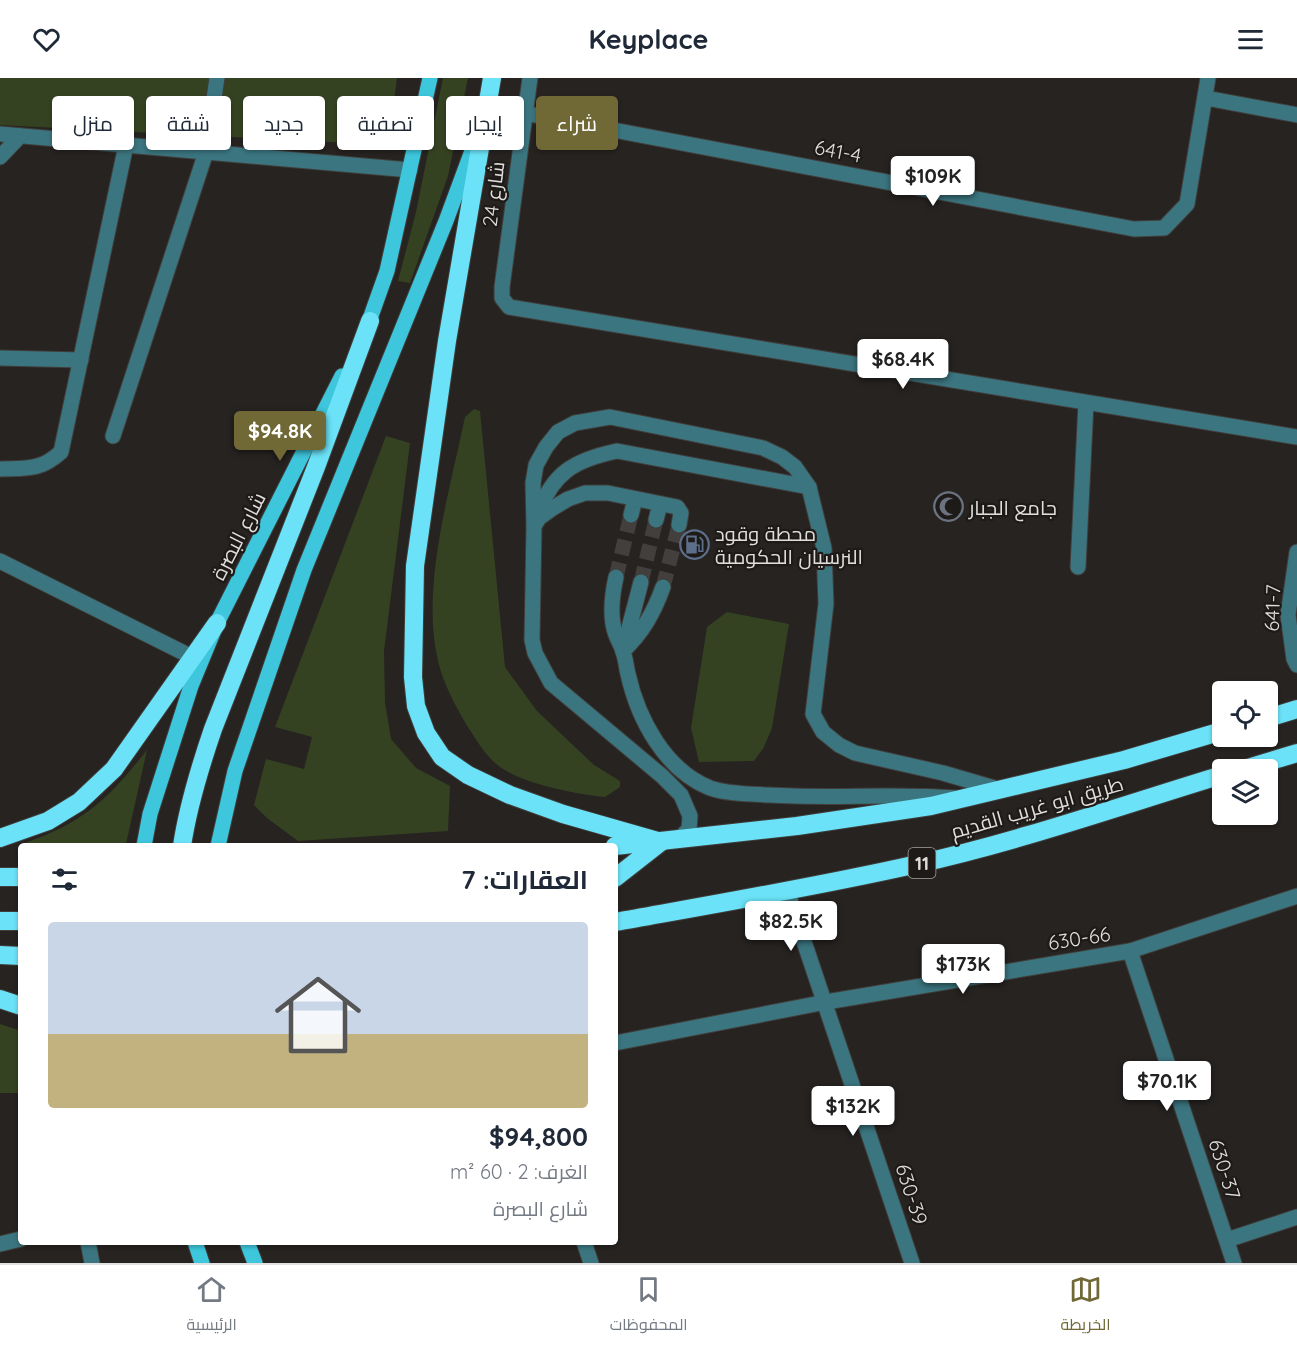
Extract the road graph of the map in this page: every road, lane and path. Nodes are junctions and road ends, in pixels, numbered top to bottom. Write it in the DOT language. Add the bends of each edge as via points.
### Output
graph roads {
  1 [pos="217,78"];
  2 [pos="430,78"];
  3 [pos="492,78"];
  4 [pos="530,78"];
  5 [pos="1208,78"];
  6 [pos="1206,98"];
  7 [pos="524,113"];
  8 [pos="1297,115"];
  9 [pos="0,134"];
  10 [pos="20,136"];
  11 [pos="52,139"];
  12 [pos="134,146"];
  13 [pos="125,150"];
  14 [pos="519,150"];
  15 [pos="206,152"];
  16 [pos="0,157"];
  17 [pos="410,170"];
  18 [pos="370,321"];
  19 [pos="0,358"];
  20 [pos="81,360"];
  21 [pos="1086,403"];
  22 [pos="113,436"];
  23 [pos="1297,437"];
  24 [pos="0,469"];
  25 [pos="809,487"];
  26 [pos="635,499"];
  27 [pos="660,504"];
  28 [pos="631,515"];
  29 [pos="656,520"];
  30 [pos="679,525"];
  31 [pos="534,526"];
  32 [pos="1297,552"];
  33 [pos="0,561"];
  34 [pos="1078,567"];
  35 [pos="616,577"];
  36 [pos="641,582"];
  37 [pos="663,586"];
  38 [pos="217,622"];
  39 [pos="623,651"];
  40 [pos="192,657"];
  41 [pos="1297,665"];
  42 [pos="1297,709"];
  43 [pos="1278,715"];
  44 [pos="1212,734"];
  45 [pos="1297,753"];
  46 [pos="1277,759"];
  47 [pos="1212,778"];
  48 [pos="1002,790"];
  49 [pos="968,798"];
  50 [pos="0,838"];
  51 [pos="670,841"];
  52 [pos="145,843"];
  53 [pos="183,843"];
  54 [pos="219,843"];
  55 [pos="618,846"];
  56 [pos="618,876"];
  57 [pos="0,877"];
  58 [pos="18,877"];
  59 [pos="787,891"];
  60 [pos="1297,896"];
  61 [pos="0,921"];
  62 [pos="18,921"];
  63 [pos="618,921"];
  64 [pos="1130,951"];
  65 [pos="0,955"];
  66 [pos="18,956"];
  67 [pos="0,999"];
  68 [pos="826,1002"];
  69 [pos="18,1005"];
  70 [pos="618,1042"];
  71 [pos="1297,1217"];
  72 [pos="18,1240"];
  73 [pos="1227,1240"];
  74 [pos="0,1244"];
  75 [pos="89,1245"];
  76 [pos="196,1245"];
  77 [pos="248,1245"];
  78 [pos="585,1245"];
  79 [pos="92,1263"];
  80 [pos="202,1263"];
  81 [pos="255,1263"];
  82 [pos="591,1263"];
  83 [pos="912,1263"];
  84 [pos="1234,1263"];
  1 -- 15 [label="street"];
  2 -- 17 [label="main road, شارع البصرة"];
  3 -- 51 [label="highway" via="447,341 415,566 416,706 426,733 442,757 468,774 510,795 563,814"];
  3 -- 54 [label="main road" via="475,144 446,221 304,570 235,771"];
  4 -- 7 [label="street, شارع 24"];
  5 -- 6 [label="street, 641-4"];
  6 -- 7 [label="street, 641-4" via="1186,204 1164,228 1134,229"];
  6 -- 8 [label="street"];
  9 -- 10 [label="street"];
  10 -- 11 [label="street"];
  10 -- 16 [label="street"];
  12 -- 15 [label="street"];
  13 -- 20 [label="street"];
  14 -- 21 [label="street, شارع 24" via="502,292 505,303 515,309"];
  15 -- 17 [label="street"];
  15 -- 22 [label="street"];
  17 -- 18 [label="main road, شارع البصرة" via="387,271"];
  18 -- 38 [label="main road, شارع البصرة"];
  18 -- 53 [label="highway" via="213,729"];
  19 -- 20 [label="street"];
  20 -- 24 [label="street" via="61,452 48,463 34,467"];
  21 -- 23 [label="street"];
  21 -- 34 [label="street"];
  25 -- 31 [label="street" via="617,451 569,467 542,502"];
  25 -- 31 [label="street" via="795,467 763,448 610,417 575,423 558,432 546,447 536,465 533,483"];
  25 -- 48 [label="street" via="824,548 826,604 813,714 824,732 855,753"];
  26 -- 27 [label="street"];
  26 -- 28 [label="street"];
  26 -- 31 [label="street" via="585,493 553,508"];
  27 -- 29 [label="street"];
  27 -- 30 [label="street" via="677,507 681,513"];
  31 -- 51 [label="street" via="535,653 551,683 681,795 690,816 689,829"];
  32 -- 41 [label="street, 641-7" via="1288,615"];
  33 -- 40 [label="street"];
  35 -- 39 [label="street" via="612,611 615,634"];
  36 -- 39 [label="street"];
  37 -- 39 [label="street" via="650,619"];
  38 -- 40 [label="highway"];
  38 -- 52 [label="main road, شارع البصرة" via="184,707"];
  39 -- 49 [label="street" via="639,714 685,774 711,788 798,797"];
  40 -- 50 [label="highway" via="114,769 79,802 56,816"];
  42 -- 43 [label="highway"];
  44 -- 48 [label="highway, طريق ابو غريب القديم"];
  45 -- 46 [label="highway"];
  47 -- 59 [label="highway, طريق ابو غريب القديم / 11" via="915,865"];
  48 -- 49 [label="highway, طريق ابو غريب القديم"];
  49 -- 51 [label="highway, طريق ابو غريب القديم" via="931,807"];
  51 -- 55 [label="highway, طريق ابو غريب القديم"];
  51 -- 56 [label="highway"];
  57 -- 58 [label="highway"];
  59 -- 63 [label="highway, طريق ابو غريب القديم / 11"];
  59 -- 68 [label="street, 630-39"];
  60 -- 64 [label="street, 630-66"];
  61 -- 62 [label="highway"];
  64 -- 68 [label="street, 630-66"];
  64 -- 73 [label="street, 630-37"];
  65 -- 66 [label="highway"];
  67 -- 69 [label="highway"];
  68 -- 70 [label="street, 630-66"];
  68 -- 83 [label="street, 630-39"];
  71 -- 73 [label="street"];
  72 -- 74 [label="street"];
  73 -- 84 [label="street, 630-37"];
  75 -- 79 [label="street"];
  76 -- 80 [label="main road"];
  77 -- 81 [label="main road"];
  78 -- 82 [label="street"];
}
